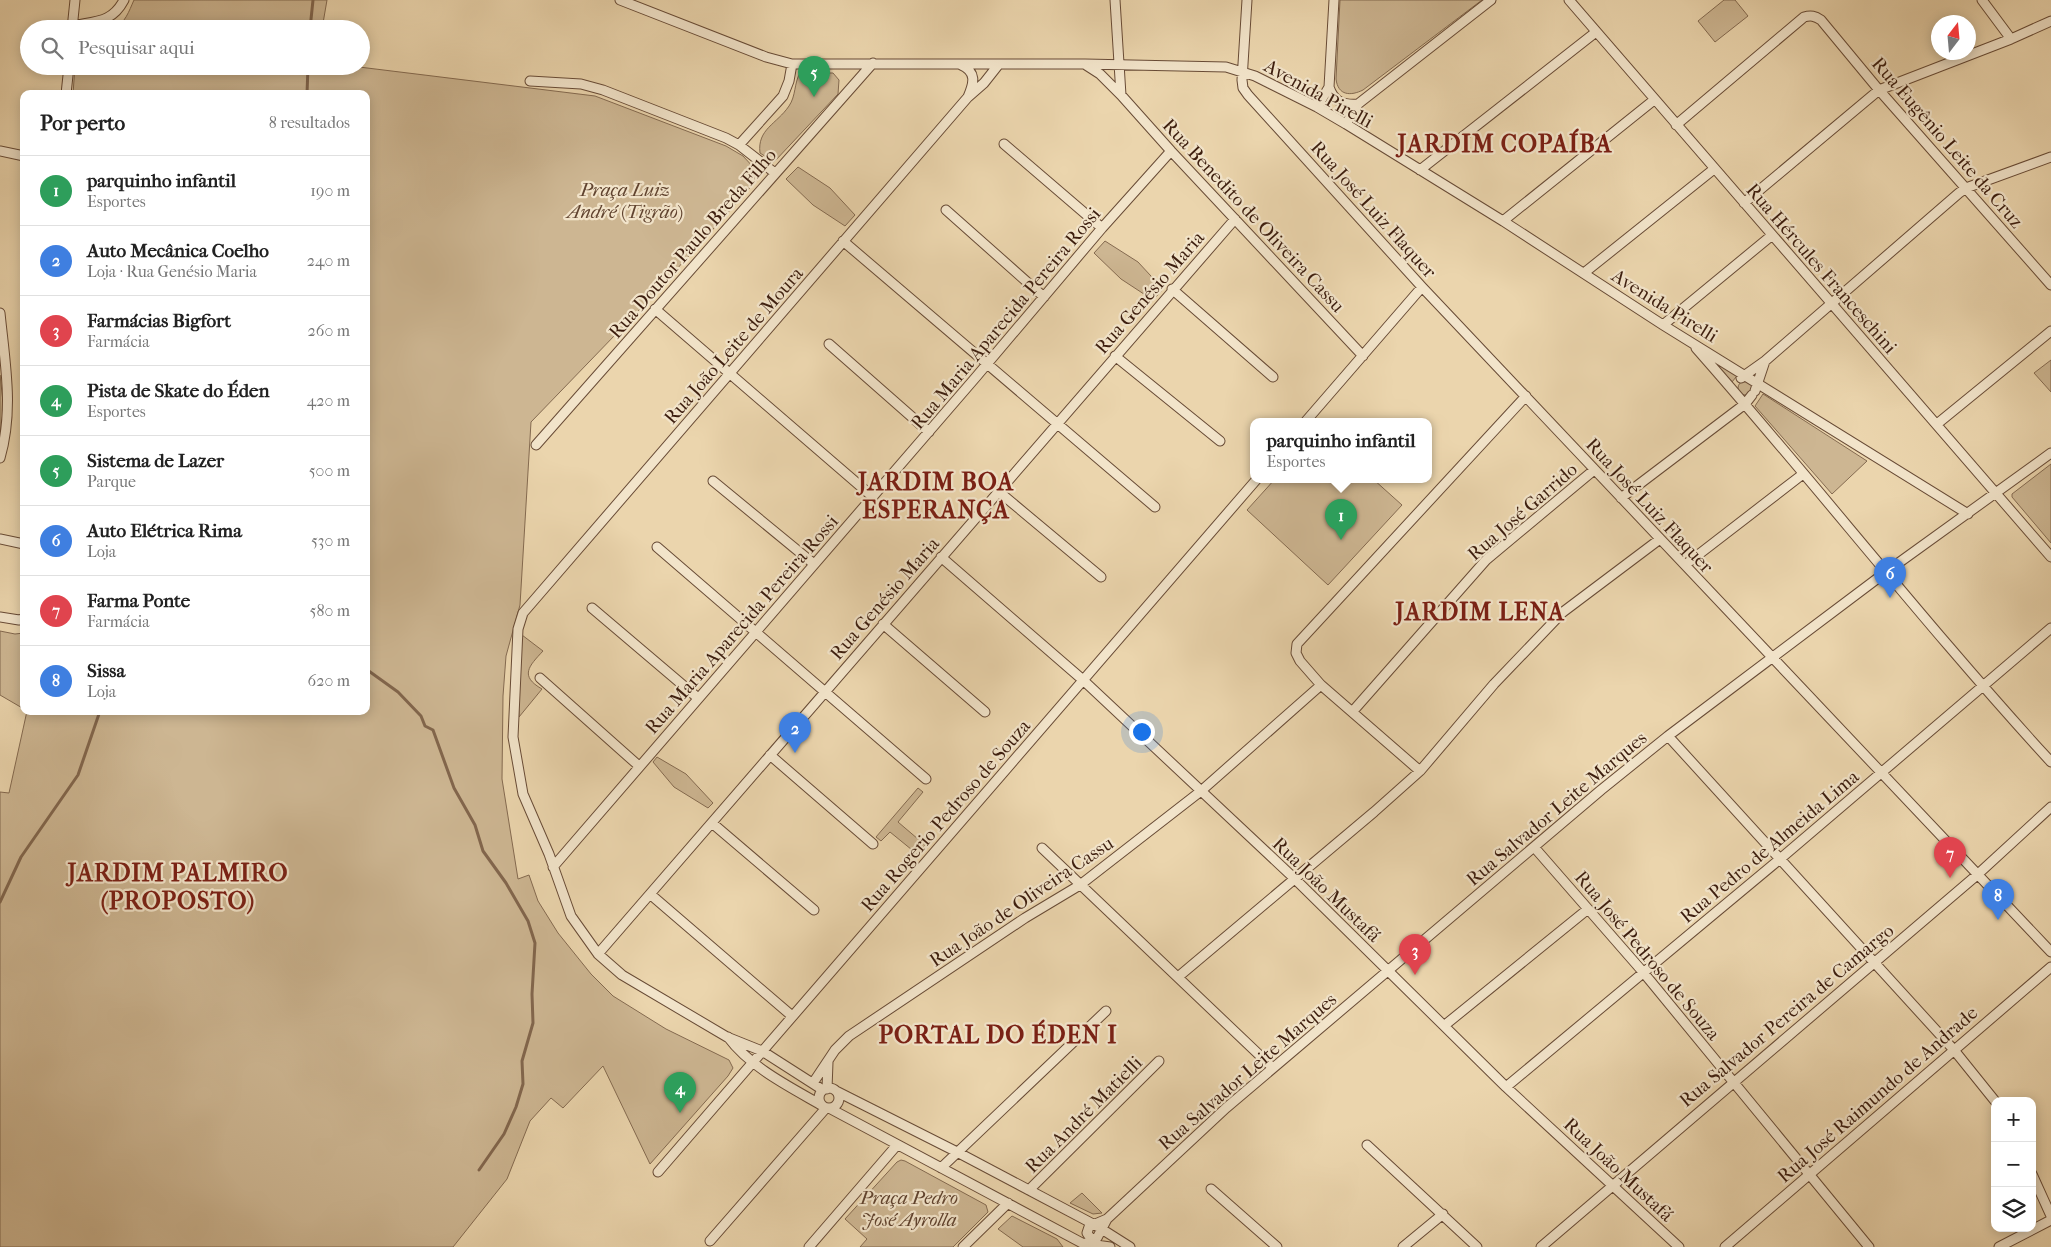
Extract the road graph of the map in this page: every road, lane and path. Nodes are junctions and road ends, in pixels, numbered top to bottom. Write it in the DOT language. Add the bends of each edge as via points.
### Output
graph roads {
  1 [pos="75,0"];
  2 [pos="124,0"];
  3 [pos="620,0"];
  4 [pos="1115,0"];
  5 [pos="1247,0"];
  6 [pos="1334,0"];
  7 [pos="1491,0"];
  8 [pos="1569,0"];
  9 [pos="1982,0"];
  10 [pos="73,20"];
  11 [pos="99,20"];
  12 [pos="2051,21"];
  13 [pos="1596,32"];
  14 [pos="2011,39"];
  15 [pos="874,63"];
  16 [pos="792,64"];
  17 [pos="957,64"];
  18 [pos="999,64"];
  19 [pos="1085,64"];
  20 [pos="1116,65"];
  21 [pos="1242,71"];
  22 [pos="68,75"];
  23 [pos="530,81"];
  24 [pos="1328,87"];
  25 [pos="66,90"];
  26 [pos="1879,90"];
  27 [pos="1119,93"];
  28 [pos="968,97"];
  29 [pos="1654,100"];
  30 [pos="1358,104"];
  31 [pos="1317,107"];
  32 [pos="1346,124"];
  33 [pos="1676,125"];
  34 [pos="1004,144"];
  35 [pos="739,145"];
  36 [pos="0,151"];
  37 [pos="1171,151"];
  38 [pos="20,155"];
  39 [pos="2051,157"];
  40 [pos="1714,169"];
  41 [pos="1420,170"];
  42 [pos="774,173"];
  43 [pos="1966,188"];
  44 [pos="1744,203"];
  45 [pos="946,210"];
  46 [pos="1235,219"];
  47 [pos="1503,221"];
  48 [pos="1102,228"];
  49 [pos="1771,236"];
  50 [pos="843,241"];
  51 [pos="1584,273"];
  52 [pos="2051,285"];
  53 [pos="1422,287"];
  54 [pos="1172,289"];
  55 [pos="1044,296"];
  56 [pos="1833,303"];
  57 [pos="655,309"];
  58 [pos="0,313"];
  59 [pos="1663,325"];
  60 [pos="2051,331"];
  61 [pos="1689,340"];
  62 [pos="829,344"];
  63 [pos="1115,356"];
  64 [pos="1363,356"];
  65 [pos="1765,361"];
  66 [pos="988,363"];
  67 [pos="730,374"];
  68 [pos="1273,377"];
  69 [pos="1750,384"];
  70 [pos="1737,395"];
  71 [pos="1526,396"];
  72 [pos="1746,404"];
  73 [pos="1309,418"];
  74 [pos="1057,423"];
  75 [pos="1937,424"];
  76 [pos="929,432"];
  77 [pos="1220,441"];
  78 [pos="536,445"];
  79 [pos="2051,453"];
  80 [pos="0,458"];
  81 [pos="1594,470"];
  82 [pos="1803,474"];
  83 [pos="713,481"];
  84 [pos="1254,483"];
  85 [pos="998,490"];
  86 [pos="1997,493"];
  87 [pos="873,497"];
  88 [pos="1621,498"];
  89 [pos="1155,507"];
  90 [pos="1968,514"];
  91 [pos="0,539"];
  92 [pos="1660,539"];
  93 [pos="20,543"];
  94 [pos="657,548"];
  95 [pos="941,557"];
  96 [pos="2051,557"];
  97 [pos="814,564"];
  98 [pos="1685,565"];
  99 [pos="1886,572"];
  100 [pos="1101,577"];
  101 [pos="592,608"];
  102 [pos="0,617"];
  103 [pos="20,620"];
  104 [pos="883,624"];
  105 [pos="2051,628"];
  106 [pos="756,632"];
  107 [pos="1772,658"];
  108 [pos="540,678"];
  109 [pos="1083,680"];
  110 [pos="1321,685"];
  111 [pos="1983,687"];
  112 [pos="825,692"];
  113 [pos="698,698"];
  114 [pos="1353,711"];
  115 [pos="985,712"];
  116 [pos="1668,736"];
  117 [pos="770,755"];
  118 [pos="2051,762"];
  119 [pos="639,766"];
  120 [pos="1420,771"];
  121 [pos="1880,773"];
  122 [pos="926,779"];
  123 [pos="1201,792"];
  124 [pos="2051,806"];
  125 [pos="712,823"];
  126 [pos="873,844"];
  127 [pos="571,847"];
  128 [pos="1534,847"];
  129 [pos="1042,848"];
  130 [pos="549,854"];
  131 [pos="1780,859"];
  132 [pos="553,867"];
  133 [pos="1977,875"];
  134 [pos="1295,879"];
  135 [pos="1080,885"];
  136 [pos="650,894"];
  137 [pos="1588,909"];
  138 [pos="814,910"];
  139 [pos="2051,952"];
  140 [pos="598,954"];
  141 [pos="1875,962"];
  142 [pos="2051,967"];
  143 [pos="1388,970"];
  144 [pos="1643,972"];
  145 [pos="1178,977"];
  146 [pos="1106,1010"];
  147 [pos="792,1016"];
  148 [pos="1445,1025"];
  149 [pos="727,1037"];
  150 [pos="1954,1050"];
  151 [pos="762,1051"];
  152 [pos="828,1061"];
  153 [pos="1160,1062"];
  154 [pos="752,1063"];
  155 [pos="1273,1068"];
  156 [pos="1733,1081"];
  157 [pos="813,1083"];
  158 [pos="1506,1087"];
  159 [pos="829,1090"];
  160 [pos="1992,1097"];
  161 [pos="826,1108"];
  162 [pos="897,1145"];
  163 [pos="1367,1145"];
  164 [pos="957,1152"];
  165 [pos="941,1168"];
  166 [pos="658,1172"];
  167 [pos="1808,1174"];
  168 [pos="2036,1183"];
  169 [pos="1613,1184"];
  170 [pos="1211,1188"];
  171 [pos="1029,1190"];
  172 [pos="1008,1204"];
  173 [pos="1443,1214"];
  174 [pos="2051,1216"];
  175 [pos="2051,1220"];
  176 [pos="1096,1229"];
  177 [pos="710,1241"];
  178 [pos="1080,1245"];
  179 [pos="809,1247"];
  180 [pos="963,1247"];
  181 [pos="1110,1247"];
  182 [pos="1130,1247"];
  183 [pos="1277,1247"];
  184 [pos="1403,1247"];
  185 [pos="1477,1247"];
  186 [pos="1541,1247"];
  187 [pos="1678,1247"];
  188 [pos="1725,1247"];
  189 [pos="1869,1247"];
  190 [pos="1999,1247"];
  1 -- 10 [label="street"];
  2 -- 11 [label="street" via="116,14"];
  3 -- 16 [label="street, Avenida Pirelli" via="766,57"];
  4 -- 20 [label="street"];
  5 -- 21 [label="street, Rua José Luiz Flaquer"];
  6 -- 24 [label="street"];
  7 -- 30 [label="street"];
  8 -- 13 [label="street, Rua Hércules Franceschini"];
  9 -- 14 [label="street"];
  12 -- 14 [label="street"];
  13 -- 29 [label="street, Rua Hércules Franceschini"];
  13 -- 41 [label="street"];
  14 -- 26 [label="street"];
  15 -- 16 [label="street, Avenida Pirelli"];
  15 -- 17 [label="street, Avenida Pirelli"];
  15 -- 42 [label="street, Rua Doutor Paulo Breda Filho"];
  16 -- 35 [label="street" via="784,96"];
  17 -- 18 [label="street, Avenida Pirelli"];
  17 -- 28 [label="street" via="970,70 974,76"];
  18 -- 19 [label="street, Avenida Pirelli"];
  18 -- 28 [label="street, Rua João Leite de Moura"];
  19 -- 20 [label="street, Avenida Pirelli"];
  19 -- 27 [label="street, Rua Benedito de Oliveira Cassu"];
  20 -- 21 [label="street, Avenida Pirelli" via="1226,67"];
  20 -- 27 [label="street"];
  21 -- 31 [label="street, Avenida Pirelli"];
  21 -- 53 [label="street, Rua José Luiz Flaquer" via="1243,88 1248,95"];
  22 -- 25 [label="street"];
  23 -- 35 [label="street" via="581,84 603,90"];
  24 -- 30 [label="street" via="1338,102"];
  24 -- 31 [label="street"];
  26 -- 33 [label="street, Rua Eugênio Leite da Cruz" via="1821,20 1810,15"];
  26 -- 43 [label="street, Rua Eugênio Leite da Cruz"];
  26 -- 44 [label="street"];
  27 -- 37 [label="street, Rua Benedito de Oliveira Cassu"];
  28 -- 50 [label="street, Rua João Leite de Moura"];
  29 -- 33 [label="street, Rua Hércules Franceschini"];
  29 -- 47 [label="street"];
  30 -- 32 [label="street"];
  31 -- 32 [label="street, Avenida Pirelli"];
  32 -- 41 [label="street, Avenida Pirelli"];
  33 -- 40 [label="street, Rua Hércules Franceschini"];
  34 -- 48 [label="street"];
  35 -- 42 [label="street"];
  36 -- 38 [label="street"];
  37 -- 46 [label="street, Rua Benedito de Oliveira Cassu"];
  37 -- 48 [label="street, Rua Maria Aparecida Pereira Rossi"];
  39 -- 43 [label="street"];
  40 -- 44 [label="street, Rua Hércules Franceschini"];
  40 -- 51 [label="street"];
  41 -- 47 [label="street, Avenida Pirelli"];
  42 -- 57 [label="street, Rua Doutor Paulo Breda Filho"];
  43 -- 52 [label="street, Rua Eugênio Leite da Cruz"];
  43 -- 56 [label="street"];
  44 -- 49 [label="street, Rua Hércules Franceschini"];
  45 -- 55 [label="street"];
  46 -- 54 [label="street, Rua Genésio Maria"];
  46 -- 64 [label="street, Rua Benedito de Oliveira Cassu"];
  47 -- 51 [label="street, Avenida Pirelli"];
  48 -- 55 [label="street, Rua Maria Aparecida Pereira Rossi"];
  49 -- 56 [label="street, Rua Hércules Franceschini"];
  49 -- 59 [label="street"];
  50 -- 66 [label="street"];
  50 -- 67 [label="street, Rua João Leite de Moura"];
  51 -- 59 [label="street, Avenida Pirelli"];
  53 -- 64 [label="street"];
  53 -- 71 [label="street, Rua José Luiz Flaquer"];
  54 -- 63 [label="street, Rua Genésio Maria"];
  54 -- 68 [label="street"];
  55 -- 66 [label="street, Rua Maria Aparecida Pereira Rossi"];
  56 -- 65 [label="street"];
  56 -- 75 [label="street, Rua Hércules Franceschini"];
  57 -- 67 [label="street"];
  57 -- 78 [label="street, Rua Doutor Paulo Breda Filho"];
  58 -- 80 [label="street" via="8,415"];
  59 -- 61 [label="street, Avenida Pirelli"];
  60 -- 75 [label="street"];
  61 -- 69 [label="street, Avenida Pirelli"];
  61 -- 70 [label="street"];
  62 -- 76 [label="street"];
  63 -- 74 [label="street, Rua Genésio Maria"];
  63 -- 77 [label="street"];
  64 -- 73 [label="street"];
  65 -- 69 [label="street"];
  65 -- 69 [label="street"];
  66 -- 74 [label="street"];
  66 -- 76 [label="street, Rua Maria Aparecida Pereira Rossi"];
  67 -- 87 [label="street"];
  67 -- 130 [label="street, Rua João Leite de Moura" via="523,613 518,629 514,736 523,794"];
  69 -- 70 [label="street" via="1748,398"];
  69 -- 70 [label="street" via="1735,384"];
  69 -- 72 [label="street"];
  69 -- 90 [label="street, Avenida Pirelli"];
  70 -- 72 [label="street"];
  71 -- 81 [label="street, Rua José Luiz Flaquer"];
  71 -- 110 [label="street" via="1297,644 1296,653 1300,661"];
  72 -- 82 [label="street"];
  72 -- 88 [label="street"];
  74 -- 85 [label="street, Rua Genésio Maria"];
  74 -- 89 [label="street"];
  75 -- 86 [label="street, Rua Hércules Franceschini"];
  76 -- 87 [label="street, Rua Maria Aparecida Pereira Rossi"];
  79 -- 86 [label="street, Rua Salvador Leite Marques"];
  81 -- 88 [label="street, Rua José Luiz Flaquer"];
  81 -- 114 [label="street, Rua José Garrido" via="1486,560"];
  82 -- 98 [label="street"];
  82 -- 99 [label="street"];
  83 -- 97 [label="street"];
  84 -- 109 [label="street, Rua Rogerio Pedroso de Souza"];
  85 -- 95 [label="street, Rua Genésio Maria"];
  85 -- 100 [label="street"];
  86 -- 90 [label="street, Rua Salvador Leite Marques"];
  86 -- 96 [label="street, Rua Hércules Franceschini"];
  87 -- 97 [label="street, Rua Maria Aparecida Pereira Rossi"];
  88 -- 92 [label="street, Rua José Luiz Flaquer"];
  90 -- 99 [label="street, Rua Salvador Leite Marques"];
  91 -- 93 [label="street"];
  92 -- 98 [label="street, Rua José Luiz Flaquer"];
  92 -- 120 [label="street" via="1563,612 1494,684"];
  94 -- 106 [label="street"];
  95 -- 104 [label="street, Rua Genésio Maria"];
  95 -- 109 [label="street, Rua João Mustafá"];
  97 -- 106 [label="street, Rua Maria Aparecida Pereira Rossi"];
  98 -- 107 [label="street, Rua José Luiz Flaquer"];
  99 -- 107 [label="street, Rua Salvador Leite Marques"];
  99 -- 111 [label="street"];
  101 -- 113 [label="street"];
  102 -- 103 [label="street"];
  104 -- 112 [label="street, Rua Genésio Maria"];
  104 -- 115 [label="street"];
  105 -- 111 [label="street, Rua Pedro de Almeida Lima"];
  106 -- 112 [label="street"];
  106 -- 113 [label="street, Rua Maria Aparecida Pereira Rossi"];
  107 -- 116 [label="street, Rua Salvador Leite Marques"];
  107 -- 121 [label="street, Rua José Luiz Flaquer"];
  108 -- 119 [label="street"];
  109 -- 123 [label="street, Rua João Mustafá"];
  109 -- 147 [label="street, Rua Rogerio Pedroso de Souza"];
  110 -- 114 [label="street"];
  110 -- 123 [label="street, Rua João de Oliveira Cassu"];
  111 -- 118 [label="street"];
  111 -- 121 [label="street, Rua Pedro de Almeida Lima"];
  112 -- 117 [label="street, Rua Genésio Maria"];
  112 -- 122 [label="street"];
  113 -- 119 [label="street, Rua Maria Aparecida Pereira Rossi"];
  114 -- 120 [label="street"];
  116 -- 128 [label="street, Rua Salvador Leite Marques"];
  116 -- 131 [label="street"];
  117 -- 125 [label="street, Rua Genésio Maria"];
  117 -- 126 [label="street"];
  119 -- 127 [label="street, Rua Maria Aparecida Pereira Rossi"];
  120 -- 134 [label="street"];
  121 -- 131 [label="street, Rua Pedro de Almeida Lima"];
  121 -- 133 [label="street, Rua José Luiz Flaquer"];
  123 -- 134 [label="street, Rua João Mustafá"];
  123 -- 135 [label="street, Rua João de Oliveira Cassu"];
  124 -- 133 [label="street, Rua Salvador Pereira de Camargo"];
  125 -- 136 [label="street, Rua Genésio Maria"];
  125 -- 138 [label="street"];
  127 -- 130 [label="street"];
  127 -- 132 [label="street, Rua Maria Aparecida Pereira Rossi"];
  128 -- 137 [label="street, Rua José Pedroso de Souza"];
  128 -- 143 [label="street, Rua Salvador Leite Marques"];
  129 -- 135 [label="street"];
  130 -- 132 [label="street"];
  131 -- 141 [label="street"];
  131 -- 144 [label="street, Rua Pedro de Almeida Lima"];
  132 -- 140 [label="street" via="571,916"];
  133 -- 139 [label="street, Rua José Luiz Flaquer"];
  133 -- 141 [label="street, Rua Salvador Pereira de Camargo"];
  134 -- 143 [label="street, Rua João Mustafá"];
  134 -- 145 [label="street"];
  135 -- 145 [label="street"];
  135 -- 152 [label="street, Rua João de Oliveira Cassu" via="848,1036"];
  136 -- 140 [label="street, Rua Genésio Maria"];
  136 -- 147 [label="street"];
  137 -- 144 [label="street, Rua José Pedroso de Souza"];
  137 -- 148 [label="street"];
  140 -- 149 [label="street" via="622,975"];
  141 -- 150 [label="street"];
  141 -- 156 [label="street, Rua Salvador Pereira de Camargo"];
  142 -- 150 [label="street, Rua José Raimundo de Andrade"];
  143 -- 148 [label="street, Rua João Mustafá"];
  143 -- 155 [label="street, Rua Salvador Leite Marques"];
  144 -- 156 [label="street, Rua José Pedroso de Souza"];
  144 -- 158 [label="street, Rua Pedro de Almeida Lima"];
  145 -- 155 [label="street"];
  146 -- 164 [label="street"];
  147 -- 151 [label="street, Rua Rogerio Pedroso de Souza"];
  148 -- 158 [label="street, Rua João Mustafá"];
  149 -- 151 [label="street"];
  149 -- 154 [label="street"];
  150 -- 160 [label="street"];
  150 -- 167 [label="street, Rua José Raimundo de Andrade"];
  151 -- 154 [label="street, Rua Rogerio Pedroso de Souza"];
  151 -- 157 [label="street"];
  152 -- 157 [label="street, Rua João de Oliveira Cassu"];
  152 -- 159 [label="street"];
  153 -- 171 [label="street, Rua André Matielli"];
  154 -- 161 [label="street"];
  154 -- 166 [label="street, Rua Rogerio Pedroso de Souza"];
  155 -- 176 [label="street, Rua Salvador Leite Marques"];
  156 -- 167 [label="street, Rua José Pedroso de Souza"];
  156 -- 169 [label="street, Rua Salvador Pereira de Camargo"];
  157 -- 159 [label="street"];
  158 -- 169 [label="street, Rua João Mustafá"];
  159 -- 161 [label="street" via="819,1098"];
  159 -- 161 [label="street" via="838,1097 837,1103"];
  159 -- 164 [label="street"];
  161 -- 162 [label="street"];
  161 -- 177 [label="street"];
  162 -- 165 [label="street"];
  162 -- 179 [label="street"];
  163 -- 173 [label="street"];
  164 -- 165 [label="street"];
  164 -- 171 [label="street"];
  165 -- 172 [label="street"];
  167 -- 188 [label="street, Rua José Raimundo de Andrade"];
  167 -- 189 [label="street, Rua José Pedroso de Souza"];
  168 -- 174 [label="street"];
  169 -- 186 [label="street, Rua Salvador Pereira de Camargo"];
  169 -- 187 [label="street, Rua João Mustafá"];
  170 -- 183 [label="street"];
  171 -- 176 [label="street"];
  172 -- 178 [label="street"];
  172 -- 180 [label="street"];
  173 -- 184 [label="street"];
  173 -- 185 [label="street"];
  175 -- 190 [label="street"];
  176 -- 178 [label="street, Rua Salvador Leite Marques"];
  176 -- 182 [label="street"];
  178 -- 181 [label="street"];
}
